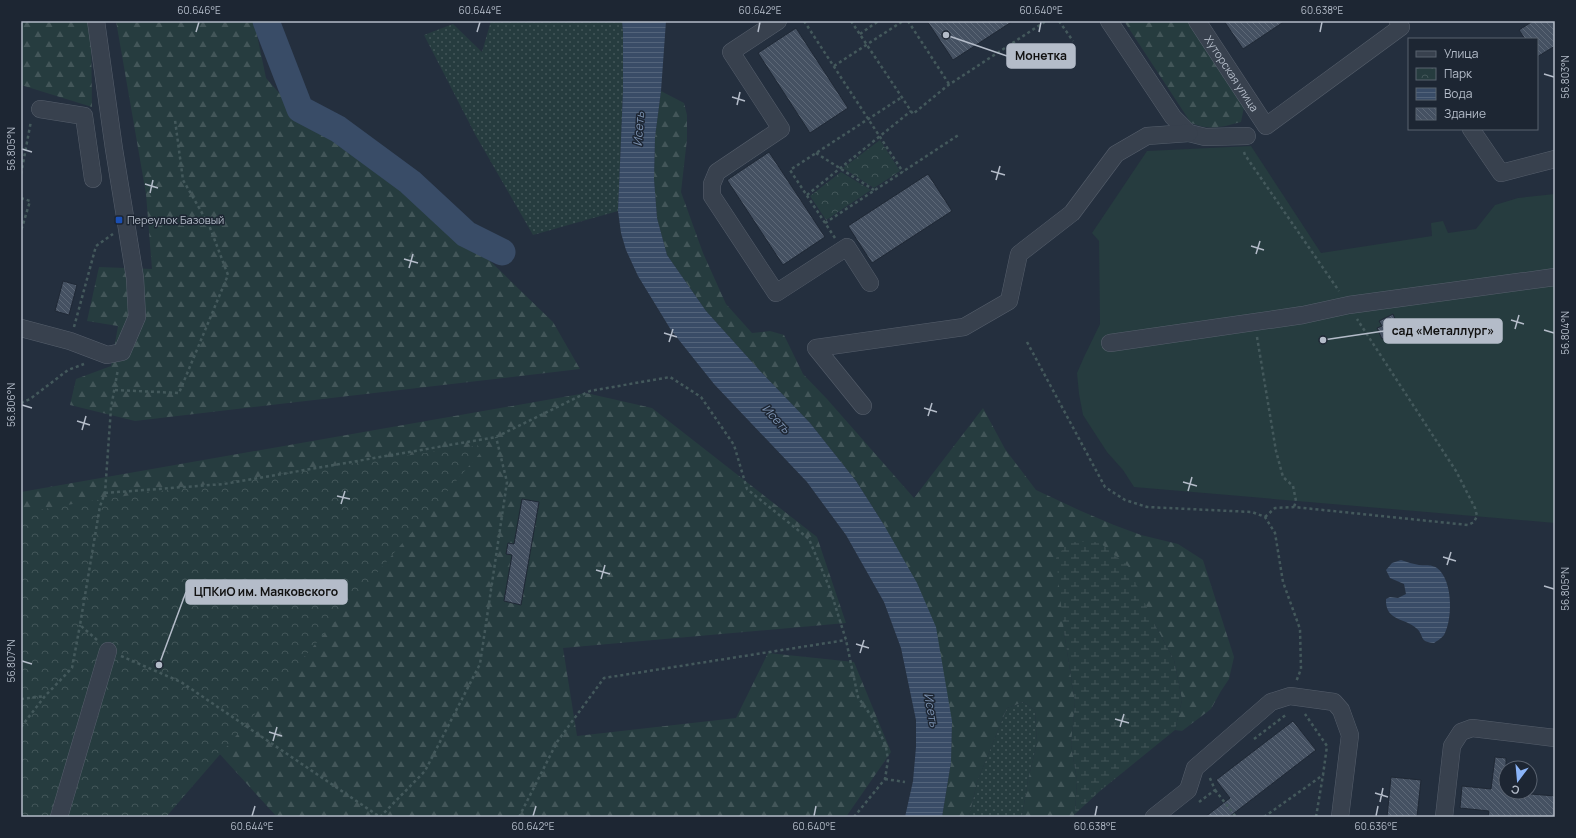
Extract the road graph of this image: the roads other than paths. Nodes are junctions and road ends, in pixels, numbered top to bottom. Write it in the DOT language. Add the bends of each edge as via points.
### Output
graph roads {
  1 [pos="96,21"];
  2 [pos="778,21"];
  3 [pos="1109,21"];
  4 [pos="1197,21"];
  5 [pos="1403,29"];
  6 [pos="36,112"];
  7 [pos="1472,130"];
  8 [pos="1189,133"];
  9 [pos="1247,136"];
  10 [pos="114,149"];
  11 [pos="90,156"];
  12 [pos="1555,159"];
  13 [pos="93,179"];
  14 [pos="1555,277"];
  15 [pos="870,283"];
  16 [pos="21,328"];
  17 [pos="1110,343"];
  18 [pos="863,406"];
  19 [pos="108,650"];
  20 [pos="1555,738"];
  21 [pos="59,817"];
  22 [pos="1154,817"];
  23 [pos="1340,817"];
  24 [pos="1444,817"];
  1 -- 10 [label="street"];
  2 -- 15 [label="street" via="731,52 781,129 717,172 712,184 712,196 776,293 847,247"];
  3 -- 8 [label="street" via="1173,118"];
  4 -- 5 [label="street, Хуторская улица" via="1266,126"];
  6 -- 11 [label="street" via="84,116"];
  7 -- 12 [label="street" via="1501,173"];
  8 -- 9 [label="street" via="1205,137"];
  8 -- 18 [label="street" via="1147,136 1116,154 1072,213 1019,254 1009,301 1003,305 964,327 816,348"];
  10 -- 11 [label="street"];
  10 -- 16 [label="street" via="135,278 137,318 114,354"];
  11 -- 13 [label="street"];
  14 -- 17 [label="street"];
  19 -- 21 [label="street"];
  20 -- 24 [label="street" via="1472,728 1461,732 1452,746"];
  22 -- 23 [label="street" via="1188,790 1195,768 1271,702 1334,702 1341,710 1350,735"];
}
